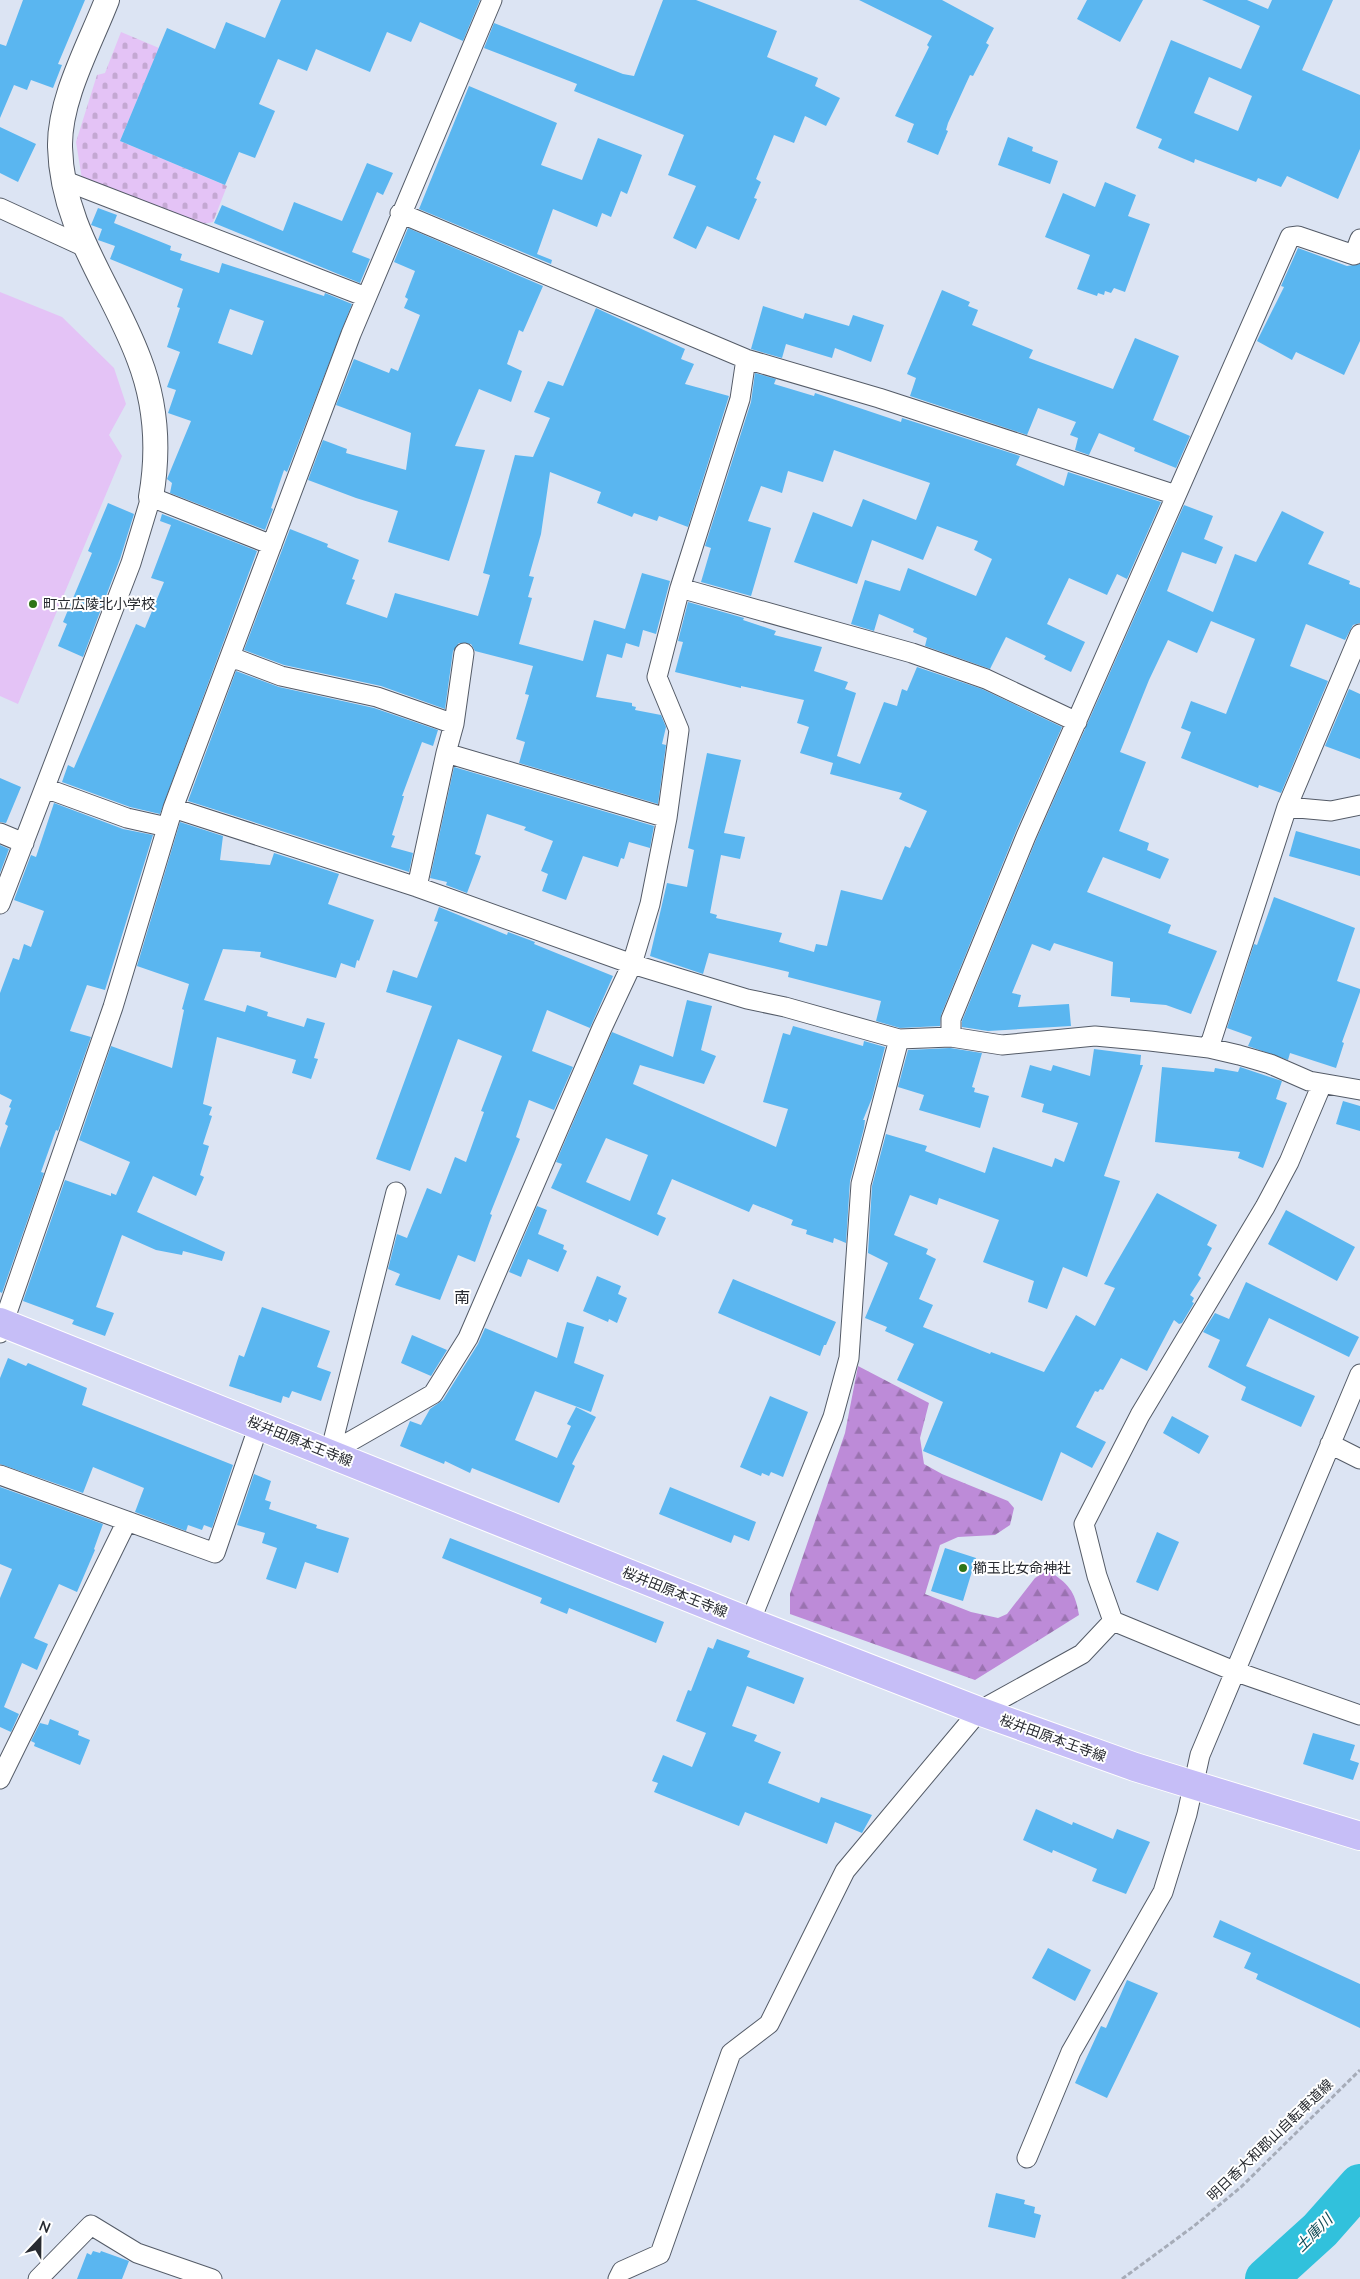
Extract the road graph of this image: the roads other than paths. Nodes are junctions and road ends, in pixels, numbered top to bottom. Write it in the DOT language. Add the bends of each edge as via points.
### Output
graph roads {
  1 [pos="107,0"];
  2 [pos="492,0"];
  3 [pos="63,180"];
  4 [pos="0,208"];
  5 [pos="400,213"];
  6 [pos="1360,240"];
  7 [pos="85,247"];
  8 [pos="366,297"];
  9 [pos="746,359"];
  10 [pos="1176,495"];
  11 [pos="152,497"];
  12 [pos="272,545"];
  13 [pos="680,588"];
  14 [pos="1360,634"];
  15 [pos="464,653"];
  16 [pos="230,660"];
  17 [pos="1077,722"];
  18 [pos="454,724"];
  19 [pos="446,753"];
  20 [pos="45,788"];
  21 [pos="1360,805"];
  22 [pos="1287,807"];
  23 [pos="174,808"];
  24 [pos="667,818"];
  25 [pos="167,827"];
  26 [pos="0,834"];
  27 [pos="24,843"];
  28 [pos="417,887"];
  29 [pos="0,904"];
  30 [pos="632,964"];
  31 [pos="951,1037"];
  32 [pos="899,1039"];
  33 [pos="1209,1048"];
  34 [pos="1322,1084"];
  35 [pos="1360,1090"];
  36 [pos="396,1192"];
  37 [pos="1,1327"];
  38 [pos="1360,1374"];
  39 [pos="260,1425"];
  40 [pos="1330,1444"];
  41 [pos="330,1453"];
  42 [pos="1360,1459"];
  43 [pos="0,1475"];
  44 [pos="128,1521"];
  45 [pos="1113,1621"];
  46 [pos="750,1622"];
  47 [pos="1234,1671"];
  48 [pos="979,1711"];
  49 [pos="1360,1715"];
  50 [pos="0,1779"];
  51 [pos="1192,1785"];
  52 [pos="1360,1836"];
  53 [pos="1027,2158"];
  54 [pos="38,2279"];
  55 [pos="212,2279"];
  56 [pos="618,2279"];
  1 -- 3 [label="street" via="68,99 60,147"];
  2 -- 5 [label="street"];
  3 -- 7 [label="street"];
  3 -- 8 [label="street"];
  4 -- 7 [label="street"];
  5 -- 8 [label="street"];
  5 -- 9 [label="street"];
  6 -- 10 [label="street" via="1354,255 1298,236 1290,237"];
  7 -- 11 [label="street" via="139,359 149,391 156,450"];
  8 -- 12 [label="street"];
  9 -- 10 [label="street" via="914,409"];
  9 -- 13 [label="street" via="740,399"];
  10 -- 17 [label="street"];
  11 -- 12 [label="street"];
  11 -- 20 [label="street" via="131,562"];
  12 -- 16 [label="street"];
  13 -- 17 [label="street" via="912,653 986,679"];
  13 -- 24 [label="street" via="657,677 679,730"];
  14 -- 22 [label="street"];
  15 -- 18 [label="street"];
  16 -- 18 [label="street" via="239,660 282,676 378,698"];
  16 -- 23 [label="street"];
  17 -- 31 [label="street" via="951,1019"];
  18 -- 19 [label="street"];
  19 -- 24 [label="street"];
  19 -- 28 [label="street"];
  20 -- 25 [label="street" via="127,818"];
  20 -- 27 [label="street"];
  21 -- 22 [label="street" via="1331,811"];
  22 -- 33 [label="street"];
  23 -- 25 [label="street"];
  23 -- 28 [label="street"];
  24 -- 30 [label="street" via="650,904"];
  25 -- 37 [label="street" via="113,1007"];
  26 -- 27 [label="street"];
  27 -- 29 [label="street"];
  28 -- 30 [label="street"];
  30 -- 32 [label="street" via="747,999"];
  30 -- 41 [label="street" via="468,1338 433,1394"];
  31 -- 32 [label="street"];
  31 -- 33 [label="street" via="1002,1045 1095,1036"];
  32 -- 46 [label="street" via="861,1184 849,1358 833,1418"];
  33 -- 34 [label="street" via="1270,1064"];
  34 -- 35 [label="street"];
  34 -- 45 [label="street" via="1289,1162 1265,1207 1140,1415 1084,1524"];
  36 -- 41 [label="street"];
  37 -- 39 [label="main road, 桜井田原本王寺線"];
  38 -- 40 [label="street"];
  39 -- 41 [label="main road, 桜井田原本王寺線"];
  39 -- 44 [label="street" via="216,1553"];
  40 -- 42 [label="street"];
  40 -- 47 [label="street"];
  41 -- 46 [label="main road, 桜井田原本王寺線"];
  43 -- 44 [label="street"];
  44 -- 50 [label="street"];
  45 -- 47 [label="street"];
  45 -- 48 [label="street" via="1082,1654"];
  46 -- 48 [label="main road, 桜井田原本王寺線"];
  47 -- 49 [label="street"];
  47 -- 51 [label="street" via="1200,1755"];
  48 -- 51 [label="main road, 桜井田原本王寺線"];
  48 -- 56 [label="street" via="844,1871 769,2024 731,2053 660,2254 622,2271"];
  51 -- 52 [label="main road, 桜井田原本王寺線"];
  51 -- 53 [label="street" via="1187,1814 1163,1892 1072,2052"];
  54 -- 55 [label="street" via="90,2225 137,2253"];
}
